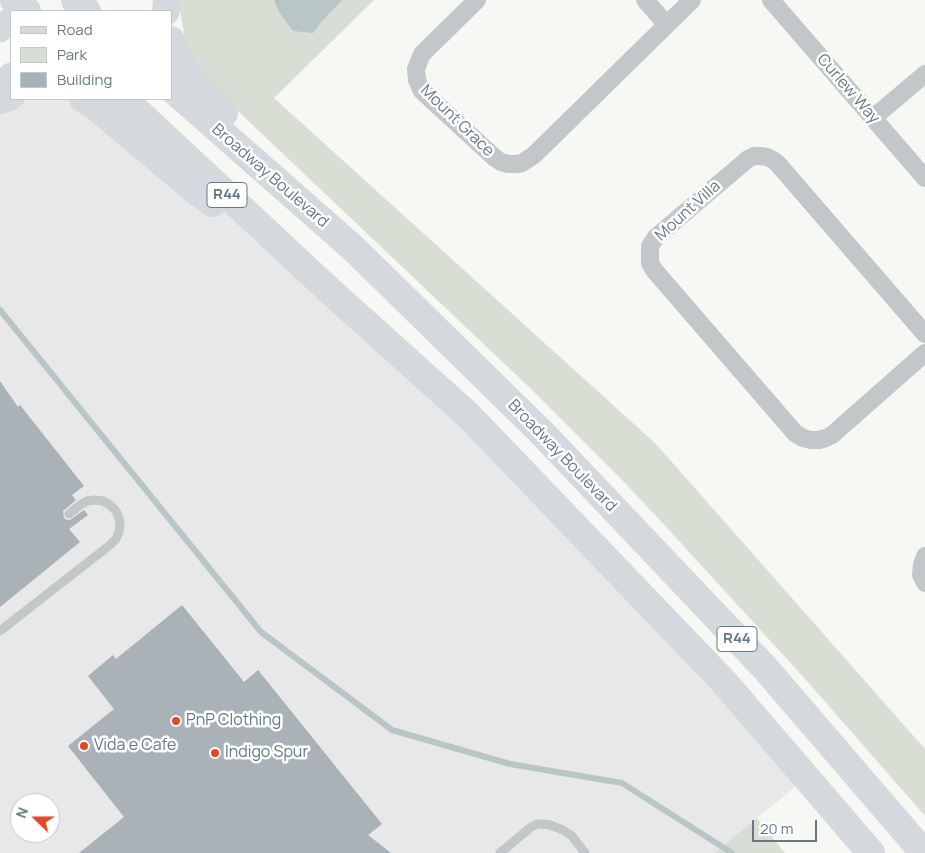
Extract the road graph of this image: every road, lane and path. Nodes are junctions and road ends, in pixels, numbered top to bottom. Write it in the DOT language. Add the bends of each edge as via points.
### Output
graph roads {
  1 [pos="477,0"];
  2 [pos="645,0"];
  3 [pos="692,0"];
  4 [pos="771,0"];
  5 [pos="10,20"];
  6 [pos="667,25"];
  7 [pos="0,30"];
  8 [pos="172,43"];
  9 [pos="925,74"];
  10 [pos="10,76"];
  11 [pos="0,86"];
  12 [pos="172,89"];
  13 [pos="85,100"];
  14 [pos="125,100"];
  15 [pos="873,118"];
  16 [pos="925,178"];
  17 [pos="353,248"];
  18 [pos="330,291"];
  19 [pos="925,334"];
  20 [pos="925,353"];
  21 [pos="69,514"];
  22 [pos="925,556"];
  23 [pos="925,583"];
  24 [pos="0,631"];
  25 [pos="500,853"];
  26 [pos="585,853"];
  27 [pos="871,853"];
  28 [pos="924,853"];
  1 -- 6 [label="street, Mount Grace" via="422,54 416,69 417,80 422,91 495,158 508,164 522,163 534,155"];
  2 -- 6 [label="street"];
  3 -- 6 [label="street, Mount Grace"];
  4 -- 15 [label="street, Curlew Way"];
  5 -- 7 [label="main road"];
  8 -- 17 [label="main road" via="191,78 267,154"];
  9 -- 15 [label="street"];
  10 -- 11 [label="main road"];
  12 -- 17 [label="main road, Broadway Boulevard / R44"];
  13 -- 18 [label="main road" via="196,191"];
  14 -- 18 [label="main road, R44"];
  15 -- 16 [label="street, Curlew Way"];
  17 -- 28 [label="main road, Broadway Boulevard / R44" via="542,433 764,668"];
  18 -- 27 [label="main road, R44" via="468,415 724,682"];
  19 -- 20 [label="street, Mount Villa" via="778,164 767,157 748,159 656,237 650,246 650,263 654,270 795,433 803,438 819,440 832,435"];
  21 -- 24 [label="lane" via="87,501 103,501 116,510 119,518 116,540"];
  22 -- 23 [label="street" via="922,575"];
  25 -- 26 [label="lane" via="537,824 564,830"];
}
